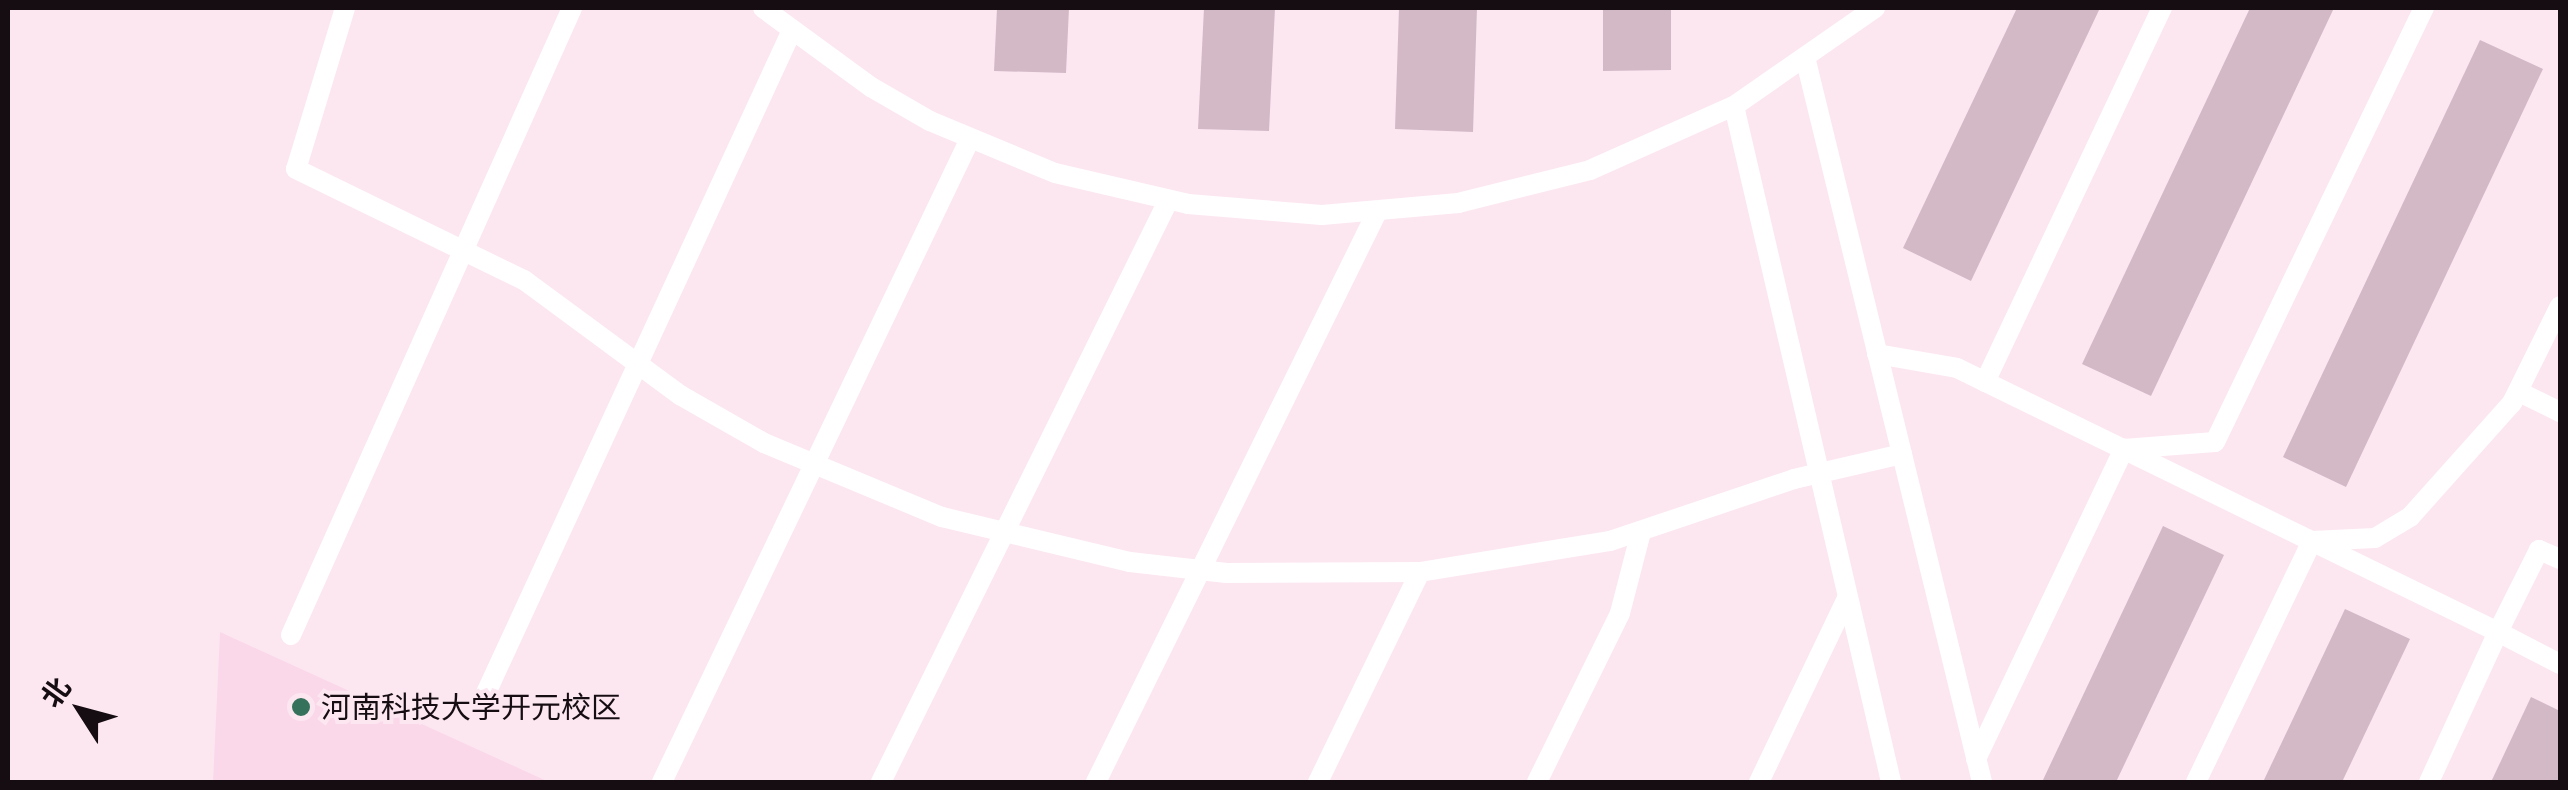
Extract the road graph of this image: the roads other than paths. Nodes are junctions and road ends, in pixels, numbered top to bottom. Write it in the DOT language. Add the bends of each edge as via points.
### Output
graph roads {
  1 [pos="345,8"];
  2 [pos="572,8"];
  3 [pos="763,8"];
  4 [pos="1875,8"];
  5 [pos="2162,8"];
  6 [pos="2424,8"];
  7 [pos="792,30"];
  8 [pos="1806,61"];
  9 [pos="1734,106"];
  10 [pos="970,139"];
  11 [pos="1168,200"];
  12 [pos="1377,212"];
  13 [pos="464,250"];
  14 [pos="2560,306"];
  15 [pos="1878,354"];
  16 [pos="637,366"];
  17 [pos="1986,382"];
  18 [pos="2518,392"];
  19 [pos="2560,412"];
  20 [pos="2124,449"];
  21 [pos="1902,454"];
  22 [pos="814,466"];
  23 [pos="1817,473"];
  24 [pos="1641,532"];
  25 [pos="1003,534"];
  26 [pos="2312,542"];
  27 [pos="2560,560"];
  28 [pos="1201,570"];
  29 [pos="1420,572"];
  30 [pos="1847,598"];
  31 [pos="2498,632"];
  32 [pos="292,635"];
  33 [pos="2560,664"];
  34 [pos="480,706"];
  35 [pos="1976,760"];
  36 [pos="662,782"];
  37 [pos="880,782"];
  38 [pos="1096,782"];
  39 [pos="1318,782"];
  40 [pos="1537,782"];
  41 [pos="1760,782"];
  42 [pos="1891,782"];
  43 [pos="1982,782"];
  44 [pos="2196,782"];
  45 [pos="2429,782"];
  1 -- 13 [label="lane" via="296,169"];
  2 -- 13 [label="lane"];
  3 -- 7 [label="lane"];
  4 -- 8 [label="lane"];
  5 -- 17 [label="lane"];
  6 -- 20 [label="lane" via="2216,442"];
  7 -- 10 [label="lane" via="871,87"];
  7 -- 16 [label="lane"];
  8 -- 9 [label="lane"];
  8 -- 15 [label="lane"];
  9 -- 12 [label="lane" via="1590,170 1458,203"];
  9 -- 23 [label="lane"];
  10 -- 11 [label="lane" via="1056,173"];
  10 -- 22 [label="lane"];
  11 -- 12 [label="lane" via="1255,212"];
  11 -- 25 [label="lane"];
  12 -- 28 [label="lane"];
  13 -- 16 [label="lane" via="524,280"];
  13 -- 32 [label="lane"];
  14 -- 18 [label="lane"];
  15 -- 17 [label="lane" via="1957,368"];
  15 -- 21 [label="lane"];
  16 -- 22 [label="lane"];
  16 -- 34 [label="lane"];
  17 -- 20 [label="lane"];
  18 -- 19 [label="lane"];
  18 -- 26 [label="lane" via="2410,517 2374,538"];
  20 -- 26 [label="lane"];
  20 -- 35 [label="lane"];
  21 -- 23 [label="lane"];
  21 -- 35 [label="lane"];
  22 -- 25 [label="lane"];
  22 -- 36 [label="lane"];
  23 -- 24 [label="lane"];
  23 -- 30 [label="lane"];
  24 -- 29 [label="lane" via="1516,560"];
  24 -- 40 [label="lane" via="1620,613"];
  25 -- 28 [label="lane"];
  25 -- 37 [label="lane"];
  26 -- 31 [label="lane"];
  26 -- 44 [label="lane"];
  27 -- 31 [label="lane" via="2539,550"];
  28 -- 29 [label="lane" via="1323,577"];
  28 -- 38 [label="lane"];
  29 -- 39 [label="lane"];
  30 -- 41 [label="lane"];
  30 -- 42 [label="lane"];
  31 -- 33 [label="lane"];
  31 -- 45 [label="lane"];
  35 -- 43 [label="lane"];
}
